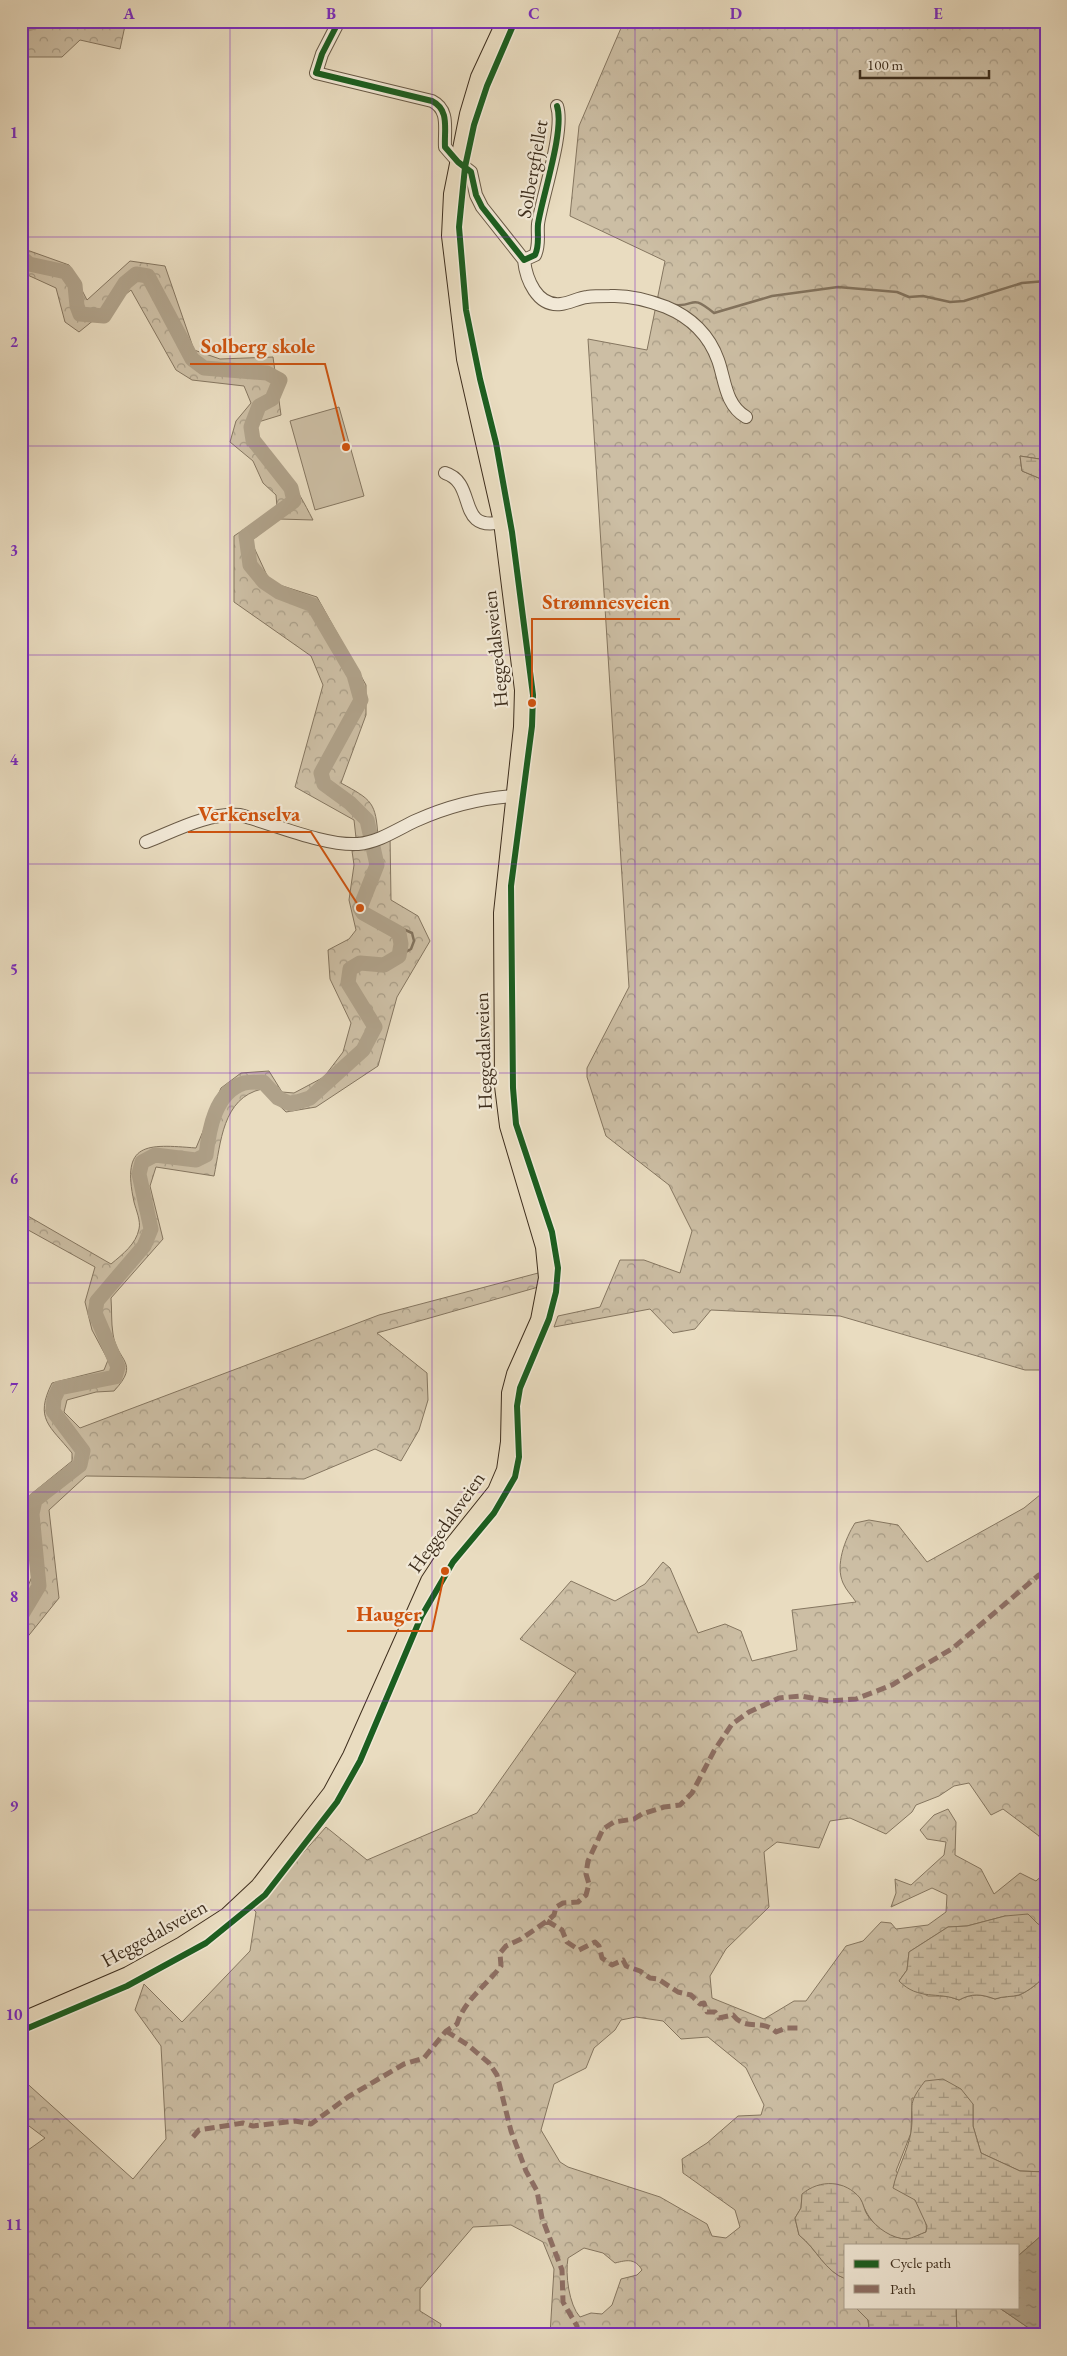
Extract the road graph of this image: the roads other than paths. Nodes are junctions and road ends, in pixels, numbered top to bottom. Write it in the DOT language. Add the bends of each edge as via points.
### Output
graph roads {
  1 [pos="340,21"];
  2 [pos="504,21"];
  3 [pos="557,106"];
  4 [pos="458,162"];
  5 [pos="524,260"];
  6 [pos="746,417"];
  7 [pos="445,473"];
  8 [pos="502,522"];
  9 [pos="514,796"];
  10 [pos="146,842"];
  11 [pos="21,2021"];
  1 -- 4 [label="street, Solbergfjellet" via="322,54 316,73 439,104 445,119 445,147"];
  2 -- 4 [label="main road, Heggedalsveien" via="476,85"];
  3 -- 5 [label="street, Solbergfjellet" via="557,128 538,223 538,247 535,255"];
  4 -- 5 [label="street, Solbergfjellet" via="471,172 482,207"];
  4 -- 8 [label="main road, Heggedalsveien" via="452,194 450,236 461,336"];
  5 -- 6 [label="street, Solbergfjellet" via="536,293 550,303 560,305 587,297 612,296 635,298 682,314 704,334 718,359 732,404"];
  7 -- 8 [label="street" via="453,475 459,483 472,516 478,522 489,525"];
  8 -- 9 [label="main road, Heggedalsveien" via="524,690"];
  9 -- 10 [label="street" via="487,798 446,808 373,841 336,842 227,815 200,820"];
  9 -- 11 [label="main road, Heggedalsveien" via="502,913 504,1107 544,1247 547,1278 539,1320 514,1374 510,1393 508,1458 502,1480 429,1581 355,1748 331,1793 259,1886 227,1916 182,1946 128,1975"];
}
